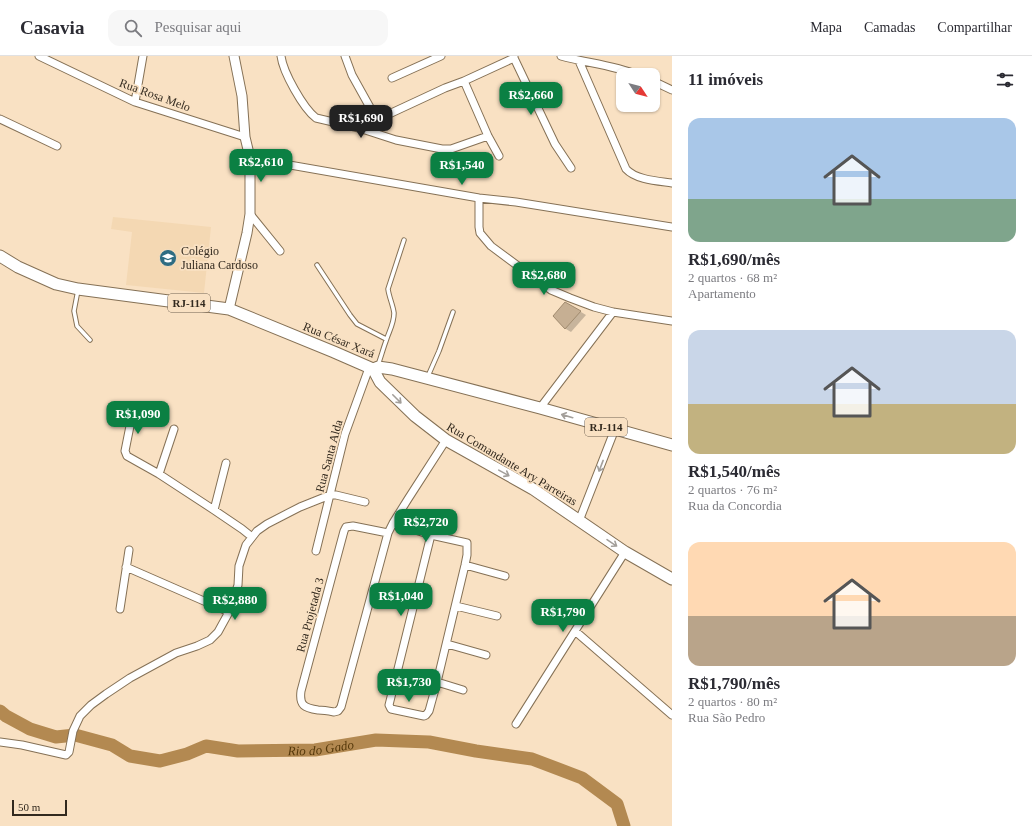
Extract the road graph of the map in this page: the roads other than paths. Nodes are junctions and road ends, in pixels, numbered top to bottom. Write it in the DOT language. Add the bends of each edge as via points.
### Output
graph roads {
  1 [pos="39,56"];
  2 [pos="143,56"];
  3 [pos="234,56"];
  4 [pos="281,56"];
  5 [pos="345,56"];
  6 [pos="441,56"];
  7 [pos="561,56"];
  8 [pos="514,57"];
  9 [pos="579,61"];
  10 [pos="616,68"];
  11 [pos="392,78"];
  12 [pos="464,81"];
  13 [pos="660,84"];
  14 [pos="672,90"];
  15 [pos="135,102"];
  16 [pos="0,119"];
  17 [pos="377,120"];
  18 [pos="359,128"];
  19 [pos="488,136"];
  20 [pos="245,137"];
  21 [pos="57,146"];
  22 [pos="499,156"];
  23 [pos="250,158"];
  24 [pos="571,168"];
  25 [pos="672,183"];
  26 [pos="479,198"];
  27 [pos="250,214"];
  28 [pos="672,227"];
  29 [pos="404,240"];
  30 [pos="280,251"];
  31 [pos="0,256"];
  32 [pos="317,265"];
  33 [pos="78,289"];
  34 [pos="229,308"];
  35 [pos="453,312"];
  36 [pos="613,312"];
  37 [pos="672,321"];
  38 [pos="386,339"];
  39 [pos="90,340"];
  40 [pos="373,368"];
  41 [pos="392,369"];
  42 [pos="427,379"];
  43 [pos="384,386"];
  44 [pos="540,408"];
  45 [pos="132,416"];
  46 [pos="174,429"];
  47 [pos="615,429"];
  48 [pos="446,440"];
  49 [pos="672,444"];
  50 [pos="226,463"];
  51 [pos="159,474"];
  52 [pos="330,495"];
  53 [pos="364,502"];
  54 [pos="214,510"];
  55 [pos="579,521"];
  56 [pos="392,523"];
  57 [pos="388,533"];
  58 [pos="431,535"];
  59 [pos="252,537"];
  60 [pos="129,550"];
  61 [pos="316,552"];
  62 [pos="625,552"];
  63 [pos="465,565"];
  64 [pos="126,567"];
  65 [pos="505,576"];
  66 [pos="672,579"];
  67 [pos="456,606"];
  68 [pos="120,609"];
  69 [pos="229,612"];
  70 [pos="498,616"];
  71 [pos="575,631"];
  72 [pos="447,644"];
  73 [pos="486,655"];
  74 [pos="437,682"];
  75 [pos="463,690"];
  76 [pos="672,715"];
  77 [pos="516,724"];
  78 [pos="0,742"];
  1 -- 15 [label="street, Rua Rosa Melo"];
  2 -- 15 [label="street"];
  3 -- 20 [label="street" via="242,96"];
  4 -- 18 [label="street" via="284,69 311,114 316,118"];
  5 -- 17 [label="street" via="352,75"];
  6 -- 11 [label="street"];
  7 -- 9 [label="street"];
  8 -- 12 [label="street"];
  8 -- 24 [label="street" via="555,144"];
  9 -- 10 [label="street"];
  9 -- 25 [label="street" via="626,169 638,177"];
  12 -- 17 [label="street"];
  12 -- 19 [label="street"];
  13 -- 14 [label="street"];
  15 -- 20 [label="street, Rua Rosa Melo"];
  16 -- 21 [label="street"];
  17 -- 18 [label="street"];
  18 -- 19 [label="street" via="396,140 442,149 451,149"];
  19 -- 22 [label="street"];
  20 -- 23 [label="street"];
  23 -- 26 [label="street"];
  23 -- 27 [label="street"];
  26 -- 28 [label="street"];
  26 -- 36 [label="street" via="480,233 491,246 551,290 586,305"];
  27 -- 30 [label="street"];
  27 -- 34 [label="street"];
  29 -- 38 [label="lane" via="388,289 393,319"];
  31 -- 33 [label="main road, Rua César Xará / RJ-114" via="56,284"];
  32 -- 38 [label="lane" via="358,324"];
  33 -- 34 [label="main road, Rua César Xará / RJ-114"];
  33 -- 39 [label="lane" via="74,311 77,326"];
  34 -- 40 [label="main road, Rua César Xará / RJ-114"];
  35 -- 42 [label="lane"];
  36 -- 37 [label="street"];
  36 -- 44 [label="street"];
  38 -- 40 [label="lane"];
  40 -- 41 [label="main road, Rua César Xará / RJ-114"];
  40 -- 43 [label="main road, Rua Comandante Ary Parreiras"];
  40 -- 52 [label="street, Rua Santa Alda" via="345,434"];
  41 -- 42 [label="main road, Rua César Xará / RJ-114"];
  41 -- 43 [label="main road" via="386,377"];
  42 -- 44 [label="main road, Rua César Xará / RJ-114"];
  43 -- 48 [label="main road, Rua Comandante Ary Parreiras, one-way" via="415,416"];
  47 -- 44 [label="main road, Rua César Xará / RJ-114, one-way"];
  45 -- 51 [label="street" via="125,451 130,458"];
  46 -- 51 [label="street"];
  47 -- 49 [label="main road, Rua César Xará / RJ-114"];
  47 -- 55 [label="street, one-way"];
  48 -- 55 [label="main road, Rua Comandante Ary Parreiras, one-way" via="533,489"];
  48 -- 56 [label="street"];
  50 -- 54 [label="street"];
  51 -- 54 [label="street"];
  52 -- 53 [label="street" via="336,494"];
  52 -- 59 [label="street" via="286,514 257,531"];
  52 -- 61 [label="street, Rua Santa Alda"];
  54 -- 59 [label="street"];
  55 -- 62 [label="main road, Rua Comandante Ary Parreiras, one-way"];
  56 -- 57 [label="street"];
  56 -- 58 [label="street"];
  57 -- 57 [label="street, Rua Projetada 3" via="343,702 334,712 307,708 300,700 300,691 344,531 346,527 353,526"];
  58 -- 63 [label="street" via="467,543"];
  58 -- 74 [label="street" via="389,707 393,710 426,715"];
  59 -- 69 [label="street" via="242,555 238,585"];
  60 -- 64 [label="street"];
  62 -- 66 [label="main road, Rua Comandante Ary Parreiras"];
  62 -- 71 [label="street"];
  63 -- 65 [label="street"];
  63 -- 67 [label="street"];
  64 -- 68 [label="street"];
  64 -- 69 [label="street"];
  67 -- 70 [label="street"];
  67 -- 72 [label="street"];
  69 -- 78 [label="street" via="218,632 210,640 176,653 130,678 83,712 73,731 69,752 66,755"];
  71 -- 76 [label="street"];
  71 -- 77 [label="street"];
  72 -- 73 [label="street"];
  72 -- 74 [label="street"];
  74 -- 75 [label="street"];
}
